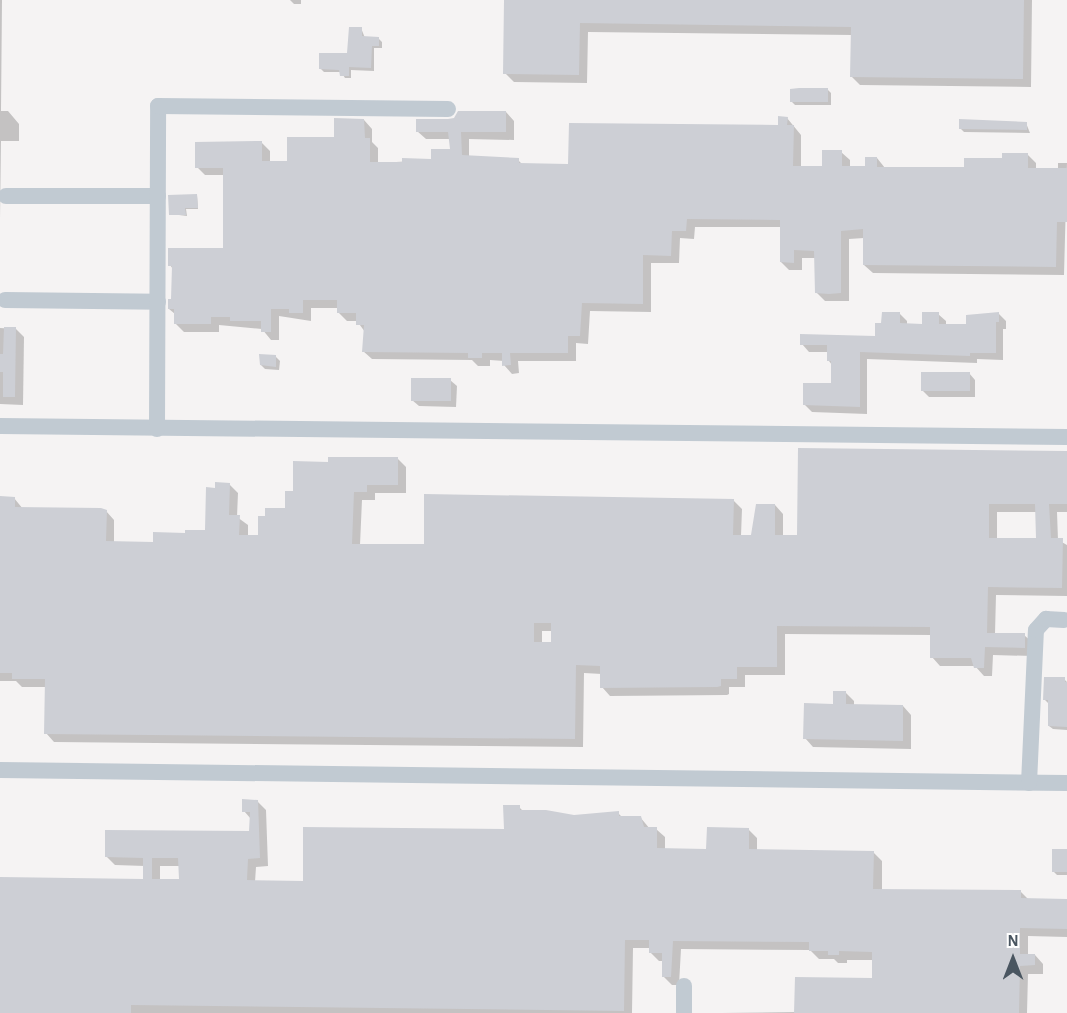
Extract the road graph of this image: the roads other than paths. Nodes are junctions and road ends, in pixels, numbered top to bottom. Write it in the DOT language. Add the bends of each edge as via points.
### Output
graph roads {
  1 [pos="448,109"];
  2 [pos="6,196"];
  3 [pos="158,196"];
  4 [pos="4,300"];
  5 [pos="158,302"];
  6 [pos="0,426"];
  7 [pos="157,429"];
  8 [pos="1067,437"];
  9 [pos="1064,620"];
  10 [pos="0,770"];
  11 [pos="1029,783"];
  12 [pos="1067,783"];
  13 [pos="684,986"];
  14 [pos="684,1013"];
  1 -- 3 [label="lane" via="158,106"];
  2 -- 3 [label="lane"];
  3 -- 5 [label="lane"];
  4 -- 5 [label="lane"];
  5 -- 7 [label="lane"];
  6 -- 7 [label="lane"];
  7 -- 8 [label="lane"];
  9 -- 11 [label="lane" via="1046,619 1036,630"];
  10 -- 11 [label="lane"];
  11 -- 12 [label="lane"];
  13 -- 14 [label="lane"];
}
